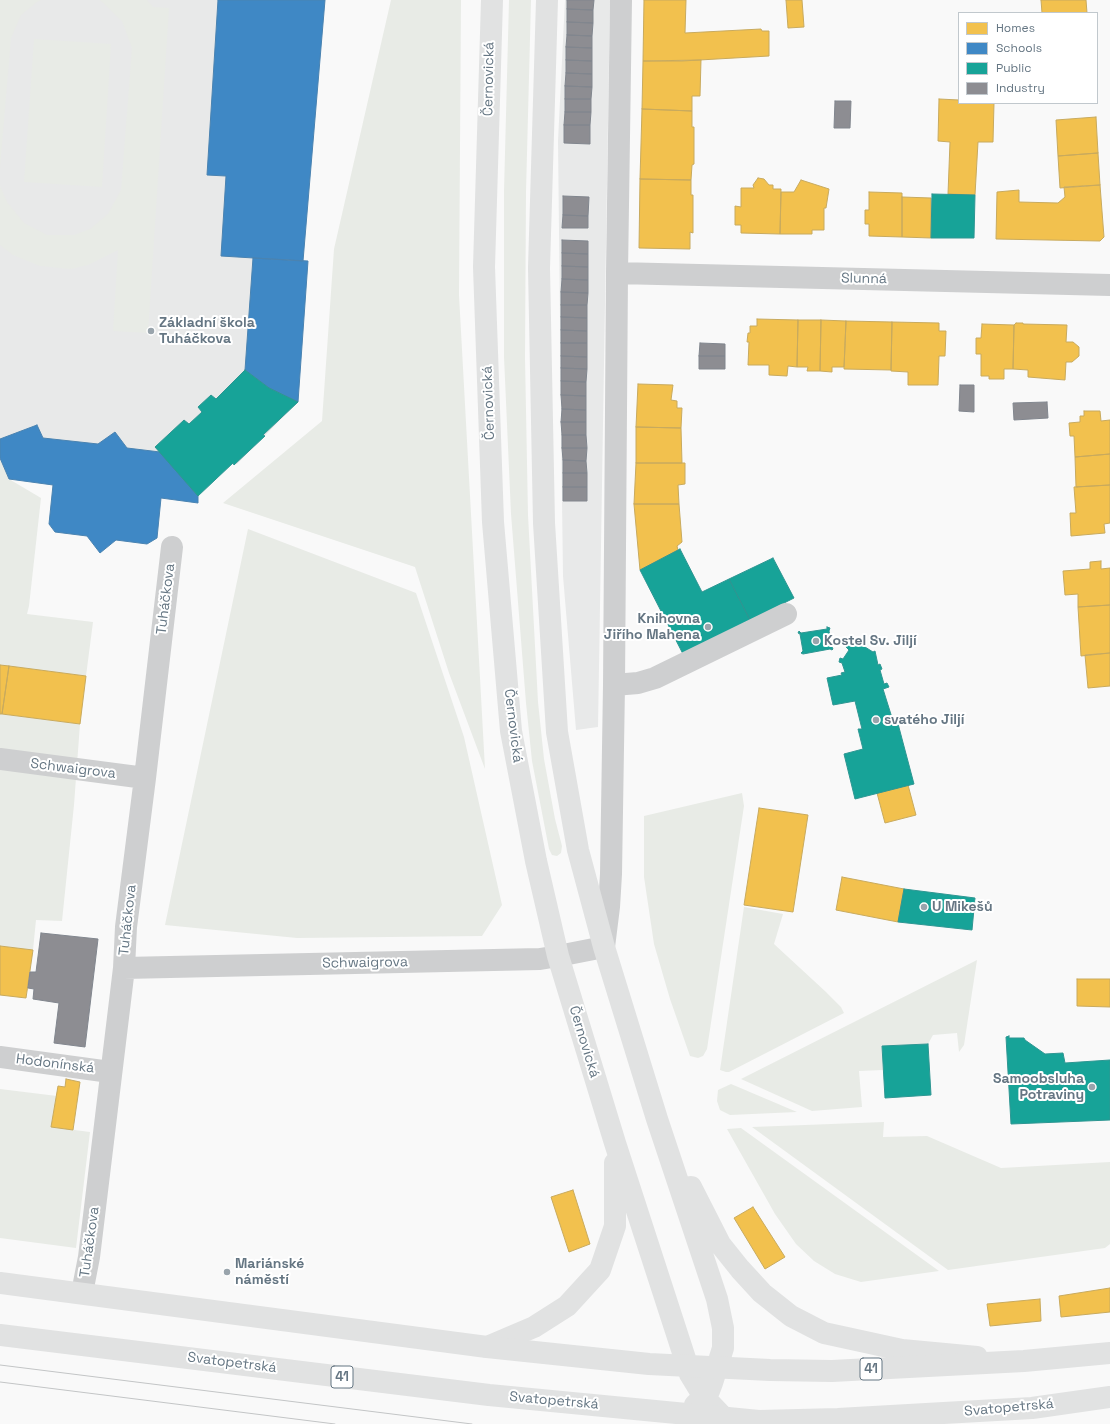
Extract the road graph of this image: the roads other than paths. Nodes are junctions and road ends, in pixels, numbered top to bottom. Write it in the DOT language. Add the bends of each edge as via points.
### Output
graph roads {
  1 [pos="492,0"];
  2 [pos="547,0"];
  3 [pos="621,0"];
  4 [pos="617,273"];
  5 [pos="1110,285"];
  6 [pos="172,547"];
  7 [pos="786,614"];
  8 [pos="614,685"];
  9 [pos="0,759"];
  10 [pos="145,778"];
  11 [pos="604,947"];
  12 [pos="558,956"];
  13 [pos="124,968"];
  14 [pos="0,1057"];
  15 [pos="110,1072"];
  16 [pos="657,1119"];
  17 [pos="614,1143"];
  18 [pos="0,1283"];
  19 [pos="82,1293"];
  20 [pos="0,1335"];
  21 [pos="487,1347"];
  22 [pos="1110,1353"];
  23 [pos="1024,1361"];
  24 [pos="687,1366"];
  25 [pos="718,1368"];
  26 [pos="704,1397"];
  27 [pos="1110,1397"];
  28 [pos="684,1413"];
  29 [pos="723,1417"];
  1 -- 12 [label="main road, Černovická" via="484,267 493,522 511,732 536,861"];
  2 -- 11 [label="main road" via="539,268 545,539 557,732 578,850"];
  3 -- 4 [label="street"];
  4 -- 5 [label="street, Slunná"];
  4 -- 8 [label="street"];
  6 -- 10 [label="street, Tuháčkova"];
  7 -- 8 [label="street" via="655,678 638,683"];
  8 -- 11 [label="street" via="611,874"];
  9 -- 10 [label="street, Schwaigrova"];
  10 -- 13 [label="street, Tuháčkova" via="126,927"];
  11 -- 12 [label="street, Schwaigrova"];
  11 -- 16 [label="main road"];
  12 -- 13 [label="street, Schwaigrova" via="504,960"];
  12 -- 17 [label="main road, Černovická"];
  13 -- 15 [label="street, Tuháčkova"];
  14 -- 15 [label="street, Hodonínská"];
  15 -- 19 [label="street, Tuháčkova" via="89,1257"];
  16 -- 23 [label="main road" via="720,1244 762,1293 791,1316 824,1333 902,1350"];
  16 -- 25 [label="main road" via="717,1300 723,1328 723,1348"];
  17 -- 21 [label="main road" via="615,1226 600,1270 567,1306 534,1327"];
  17 -- 24 [label="main road, Černovická"];
  18 -- 19 [label="main road, 41"];
  19 -- 21 [label="main road, 41"];
  20 -- 28 [label="main road, Svatopetrská / 41" via="489,1395"];
  21 -- 24 [label="main road, 41"];
  22 -- 23 [label="main road, 41"];
  23 -- 25 [label="main road, 41" via="832,1371"];
  24 -- 25 [label="main road, 41"];
  24 -- 26 [label="main road, Černovická"];
  25 -- 26 [label="main road"];
  26 -- 28 [label="main road"];
  26 -- 29 [label="main road, Černovická"];
  27 -- 29 [label="main road, Svatopetrská / 41" via="1032,1408 861,1417 759,1421"];
  28 -- 29 [label="main road, Svatopetrská / 41"];
}
